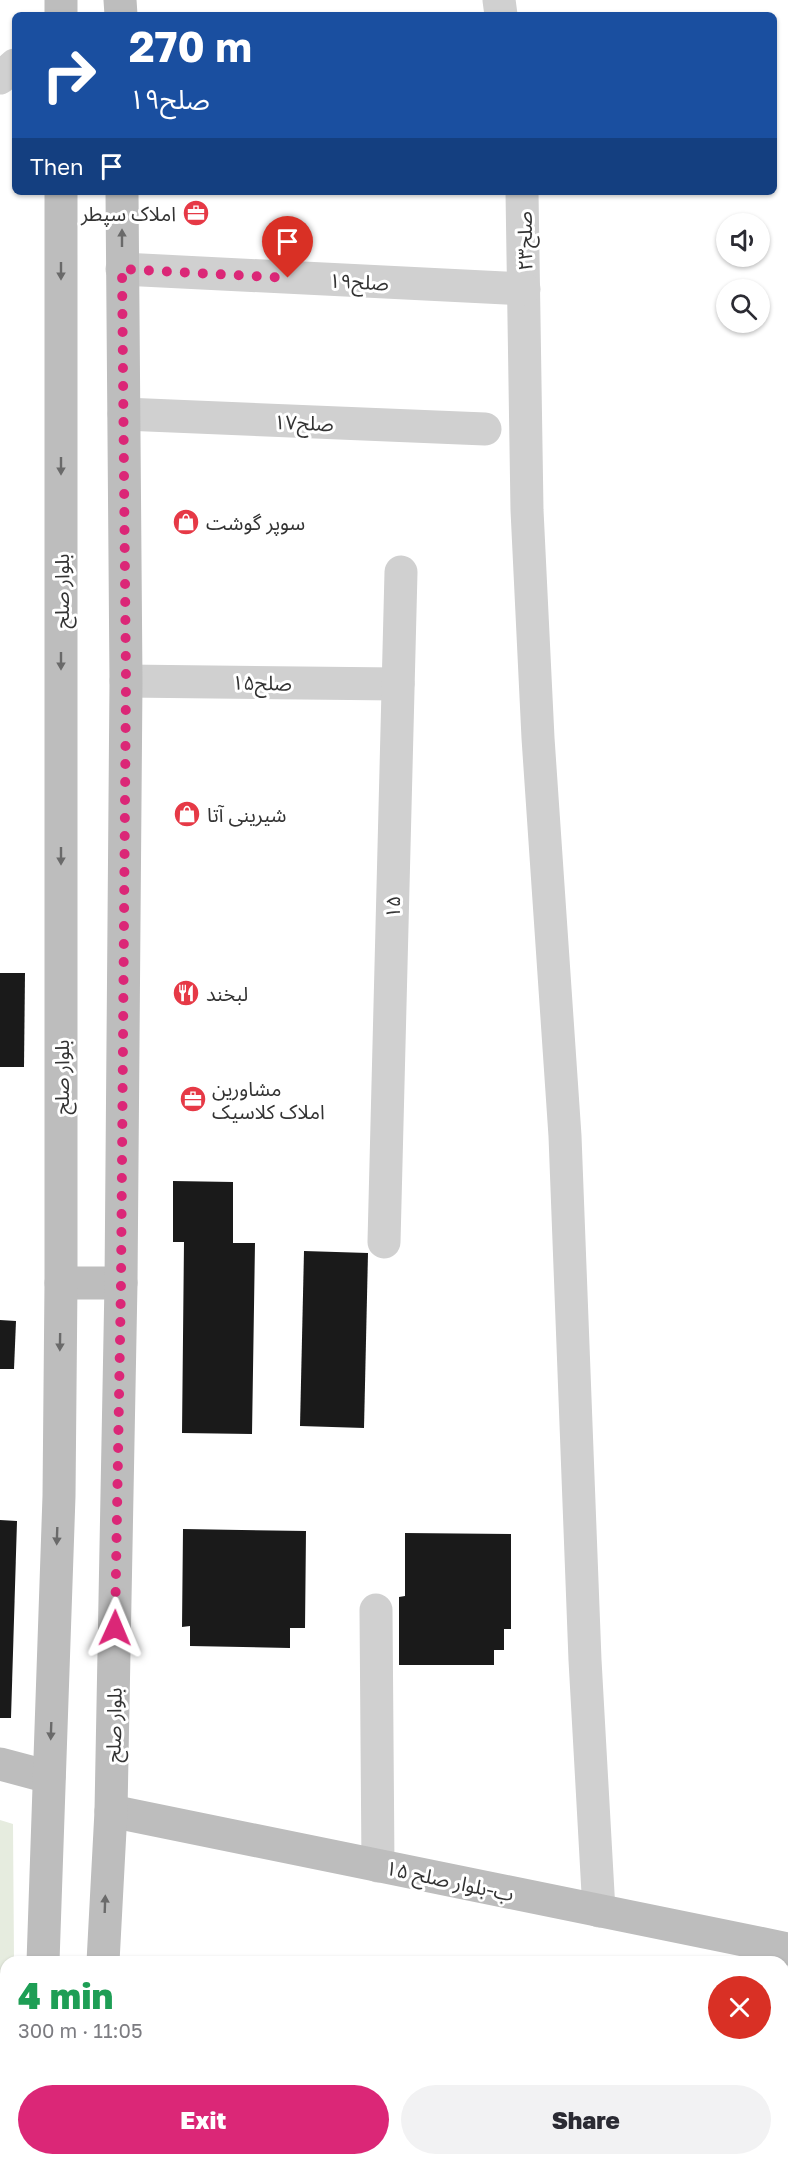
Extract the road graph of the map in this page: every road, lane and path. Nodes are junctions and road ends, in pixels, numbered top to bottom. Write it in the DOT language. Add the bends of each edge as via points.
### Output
graph roads {
  1 [pos="12,68"];
  2 [pos="0,78"];
  3 [pos="61,195"];
  4 [pos="122,195"];
  5 [pos="522,195"];
  6 [pos="122,269"];
  7 [pos="524,289"];
  8 [pos="124,414"];
  9 [pos="485,429"];
  10 [pos="401,573"];
  11 [pos="126,681"];
  12 [pos="398,684"];
  13 [pos="384,1242"];
  14 [pos="61,1283"];
  15 [pos="121,1283"];
  16 [pos="376,1610"];
  17 [pos="0,1764"];
  18 [pos="49,1777"];
  19 [pos="111,1811"];
  20 [pos="378,1866"];
  21 [pos="599,1911"];
  22 [pos="788,1949"];
  23 [pos="43,1956"];
  24 [pos="103,1956"];
  1 -- 2 [label="street"];
  3 -- 14 [label="main road, بلوار صلح, one-way"];
  6 -- 4 [label="main road, بلوار صلح, one-way"];
  5 -- 7 [label="street, صلح۲۳"];
  6 -- 7 [label="street, صلح۱۹"];
  6 -- 8 [label="main road, بلوار صلح"];
  7 -- 21 [label="street, صلح۲۳" via="527,510 565,1136"];
  8 -- 9 [label="street, صلح۱۷"];
  8 -- 11 [label="main road, بلوار صلح"];
  10 -- 12 [label="street, ۱۵"];
  11 -- 12 [label="street, صلح۱۵"];
  11 -- 15 [label="main road, بلوار صلح"];
  12 -- 13 [label="street, ۱۵"];
  14 -- 15 [label="main road"];
  14 -- 18 [label="main road, بلوار صلح, one-way"];
  15 -- 19 [label="main road, بلوار صلح"];
  16 -- 20 [label="street"];
  17 -- 18 [label="main road"];
  18 -- 23 [label="main road, بلوار صلح"];
  19 -- 20 [label="main road, ۱۵ ب-بلوار صلح"];
  24 -- 19 [label="main road, بلوار صلح, one-way"];
  20 -- 21 [label="main road, ۱۵ ب-بلوار صلح"];
  21 -- 22 [label="main road, ۱۵ ب-بلوار صلح"];
}
